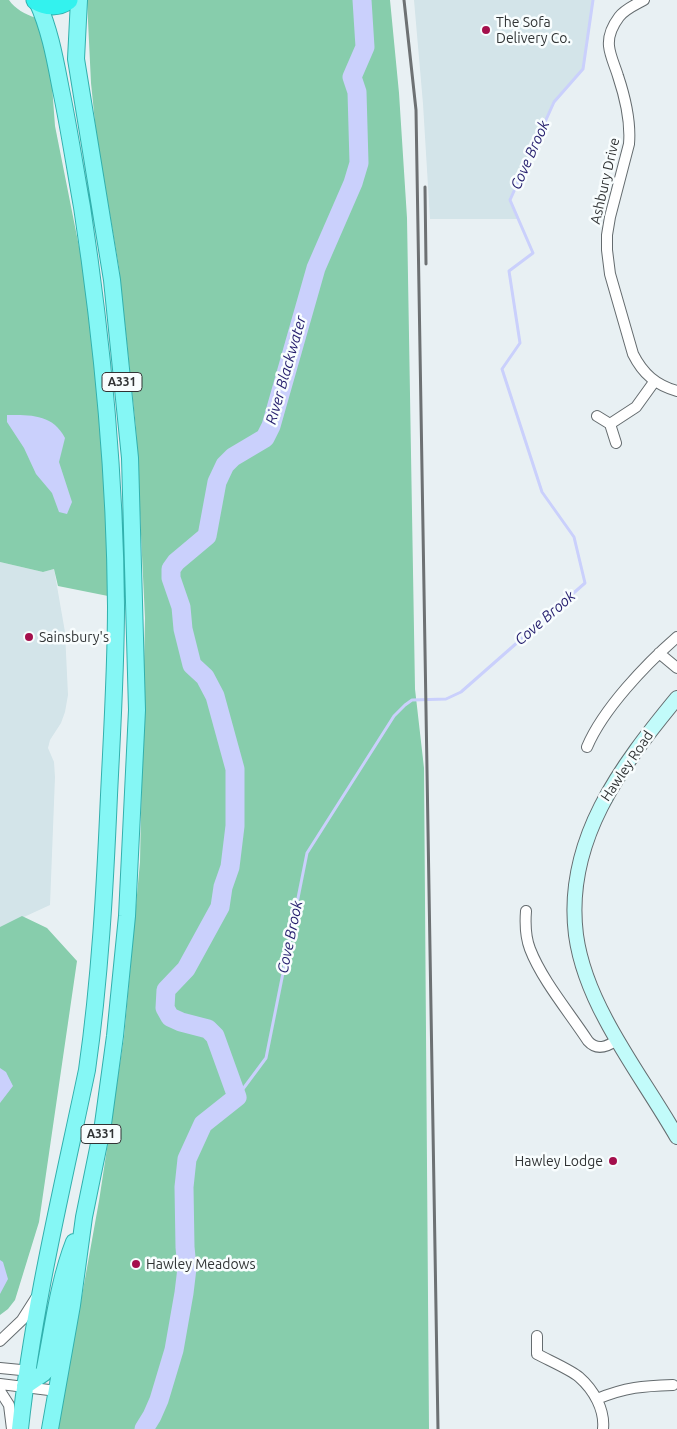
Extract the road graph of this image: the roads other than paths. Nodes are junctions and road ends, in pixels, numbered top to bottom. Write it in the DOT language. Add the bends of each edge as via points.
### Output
graph roads {
  1 [pos="68,0"];
  2 [pos="78,0"];
  3 [pos="644,0"];
  4 [pos="36,1"];
  5 [pos="654,382"];
  6 [pos="677,391"];
  7 [pos="597,416"];
  8 [pos="610,424"];
  9 [pos="616,443"];
  10 [pos="677,637"];
  11 [pos="659,653"];
  12 [pos="677,668"];
  13 [pos="677,698"];
  14 [pos="587,747"];
  15 [pos="526,910"];
  16 [pos="617,1040"];
  17 [pos="677,1137"];
  18 [pos="40,1292"];
  19 [pos="537,1336"];
  20 [pos="0,1341"];
  21 [pos="0,1368"];
  22 [pos="43,1379"];
  23 [pos="0,1384"];
  24 [pos="674,1385"];
  25 [pos="0,1391"];
  26 [pos="597,1399"];
  27 [pos="12,1429"];
  28 [pos="20,1429"];
  29 [pos="50,1429"];
  30 [pos="602,1429"];
  1 -- 4 [label="highway" via="50,6"];
  2 -- 22 [label="main road, A331" via="76,59 112,280 130,458 137,702 127,916 103,1124 84,1217 66,1261"];
  3 -- 5 [label="street, Ashbury Drive" via="618,18 609,38 630,134 610,217 607,250 610,274 633,354 638,365"];
  4 -- 18 [label="main road, A331" via="52,45 89,256 108,431 116,604 114,715 95,1008 85,1078"];
  5 -- 6 [label="street, Ashbury Drive"];
  5 -- 8 [label="street" via="636,407"];
  7 -- 8 [label="street"];
  8 -- 9 [label="street"];
  10 -- 11 [label="street"];
  11 -- 12 [label="street"];
  11 -- 14 [label="street" via="615,703 591,736"];
  13 -- 16 [label="main road, Hawley Road" via="606,795 585,843 577,881 575,917 579,949 593,991"];
  15 -- 16 [label="street" via="525,928 530,949 548,984 593,1046 599,1048"];
  16 -- 17 [label="main road, Hawley Road"];
  18 -- 20 [label="street" via="22,1320"];
  18 -- 22 [label="main road, A331"];
  19 -- 26 [label="street" via="537,1354 579,1376"];
  21 -- 22 [label="street"];
  22 -- 23 [label="street"];
  22 -- 28 [label="main road, A331"];
  22 -- 29 [label="main road, A331"];
  24 -- 26 [label="street" via="643,1386"];
  25 -- 27 [label="street" via="9,1405"];
  26 -- 30 [label="street" via="604,1419"];
}
